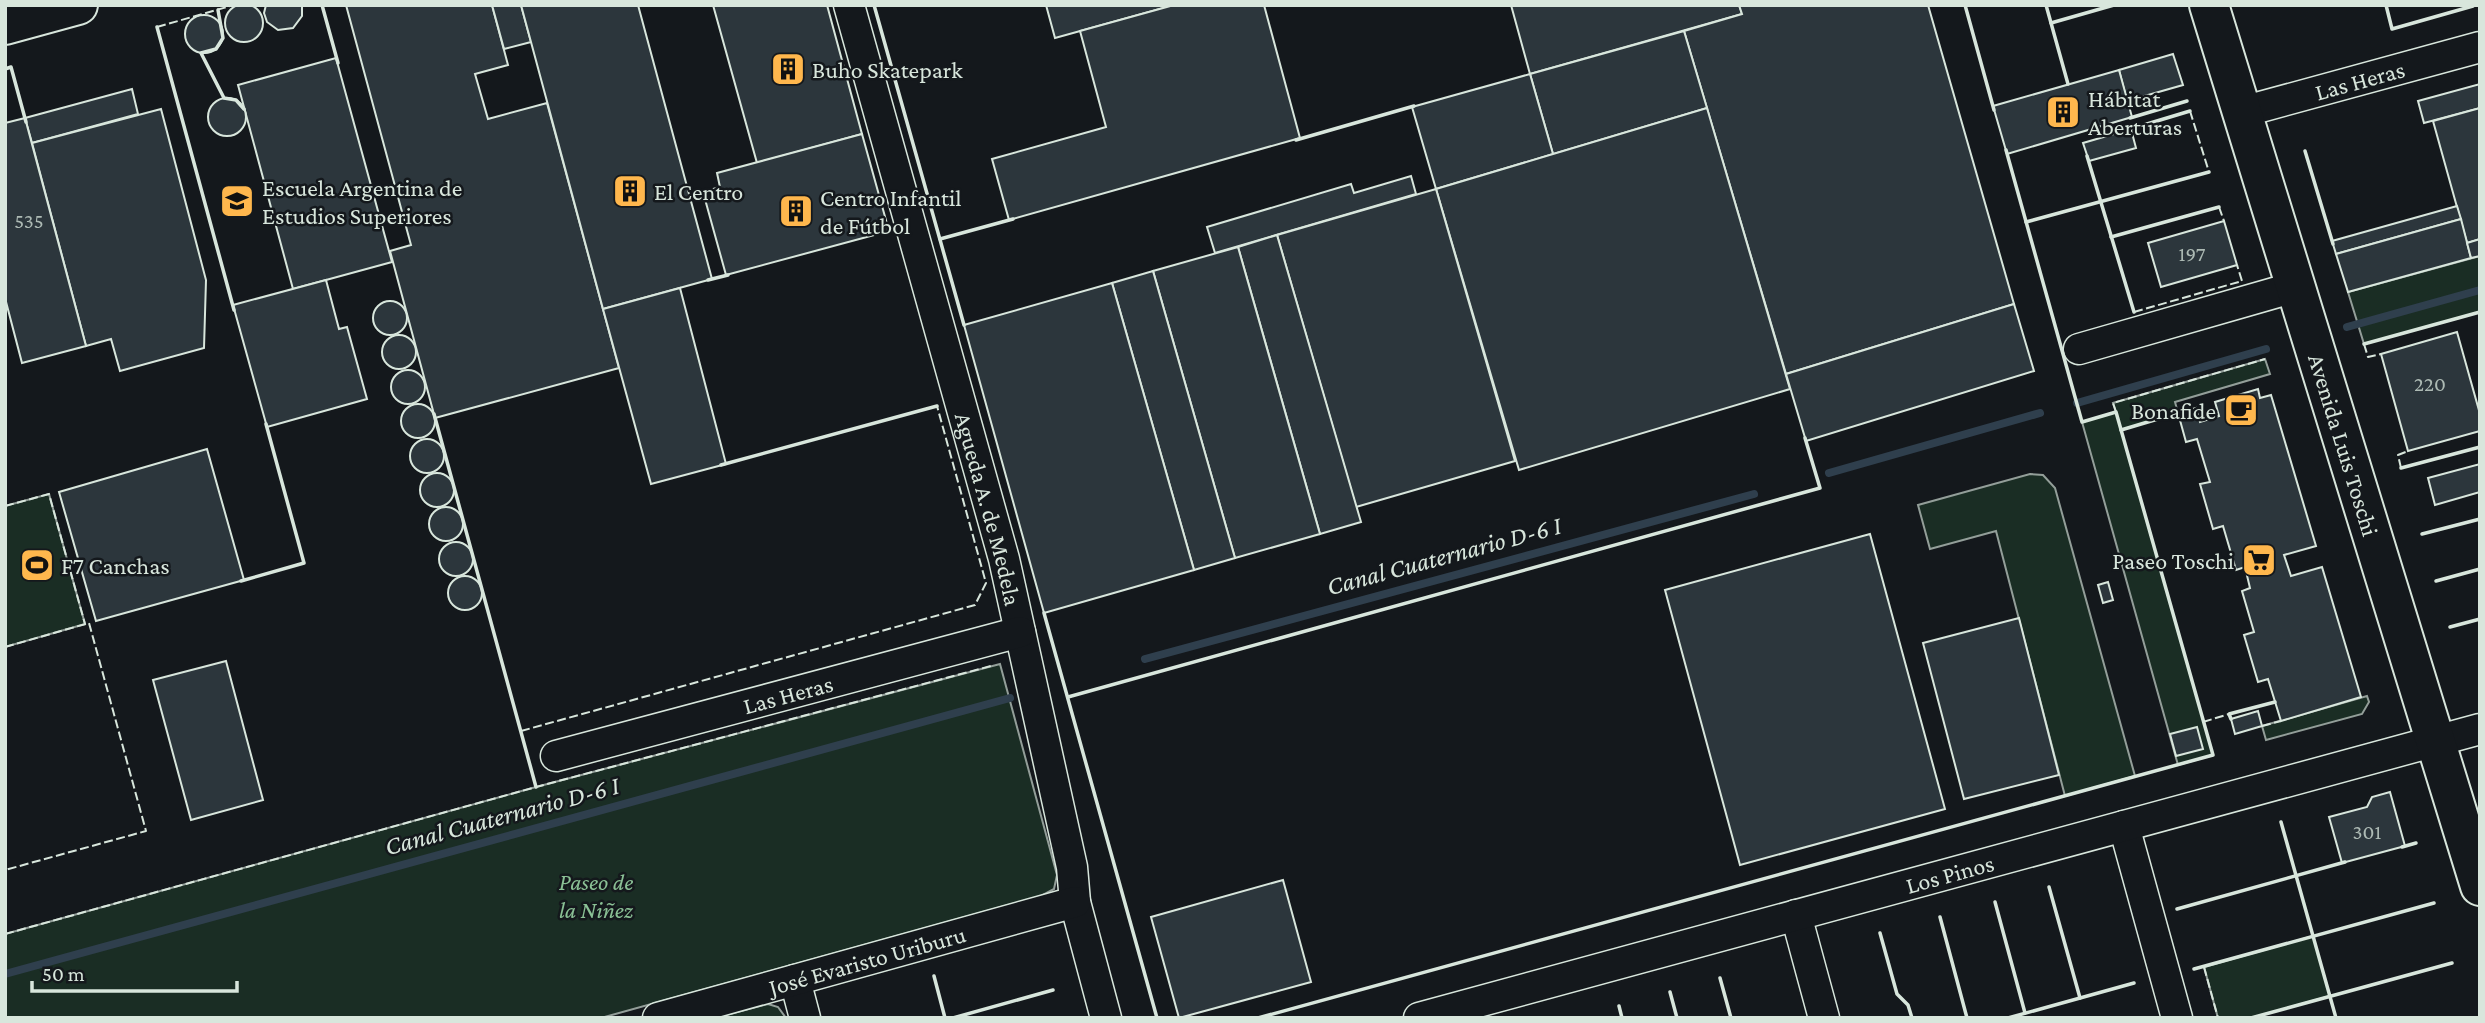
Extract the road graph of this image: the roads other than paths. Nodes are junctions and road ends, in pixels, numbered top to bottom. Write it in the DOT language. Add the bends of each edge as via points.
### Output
graph roads {
  1 [pos="78,5"];
  2 [pos="849,5"];
  3 [pos="2209,5"];
  4 [pos="5,25"];
  5 [pos="2480,47"];
  6 [pos="2242,113"];
  7 [pos="2295,287"];
  8 [pos="2079,349"];
  9 [pos="1020,632"];
  10 [pos="2480,729"];
  11 [pos="2435,741"];
  12 [pos="556,756"];
  13 [pos="2124,826"];
  14 [pos="2480,886"];
  15 [pos="1075,902"];
  16 [pos="1796,915"];
  17 [pos="795,980"];
  18 [pos="1471,1011"];
  19 [pos="658,1018"];
  20 [pos="805,1018"];
  21 [pos="1106,1018"];
  22 [pos="1419,1018"];
  23 [pos="1824,1018"];
  24 [pos="2177,1018"];
  1 -- 4 [label="main road"];
  2 -- 9 [label="street, Agueda A. de Medela"];
  3 -- 6 [label="main road, Avenida Luis Toschi"];
  5 -- 6 [label="street, Las Heras"];
  6 -- 7 [label="main road, Avenida Luis Toschi"];
  7 -- 8 [label="street"];
  7 -- 11 [label="main road, Avenida Luis Toschi"];
  9 -- 12 [label="street, Las Heras"];
  9 -- 15 [label="street, Agueda A. de Medela" via="1072,867"];
  10 -- 11 [label="street, Los Pinos"];
  11 -- 13 [label="street, Los Pinos"];
  11 -- 14 [label="main road, Avenida Luis Toschi"];
  13 -- 16 [label="street, Los Pinos"];
  13 -- 24 [label="street"];
  15 -- 17 [label="street, José Evaristo Uriburu"];
  15 -- 21 [label="street, Agueda A. de Medela"];
  16 -- 18 [label="street, Los Pinos"];
  16 -- 23 [label="street"];
  17 -- 19 [label="street, José Evaristo Uriburu"];
  17 -- 20 [label="street"];
  18 -- 22 [label="street, Los Pinos"];
}
